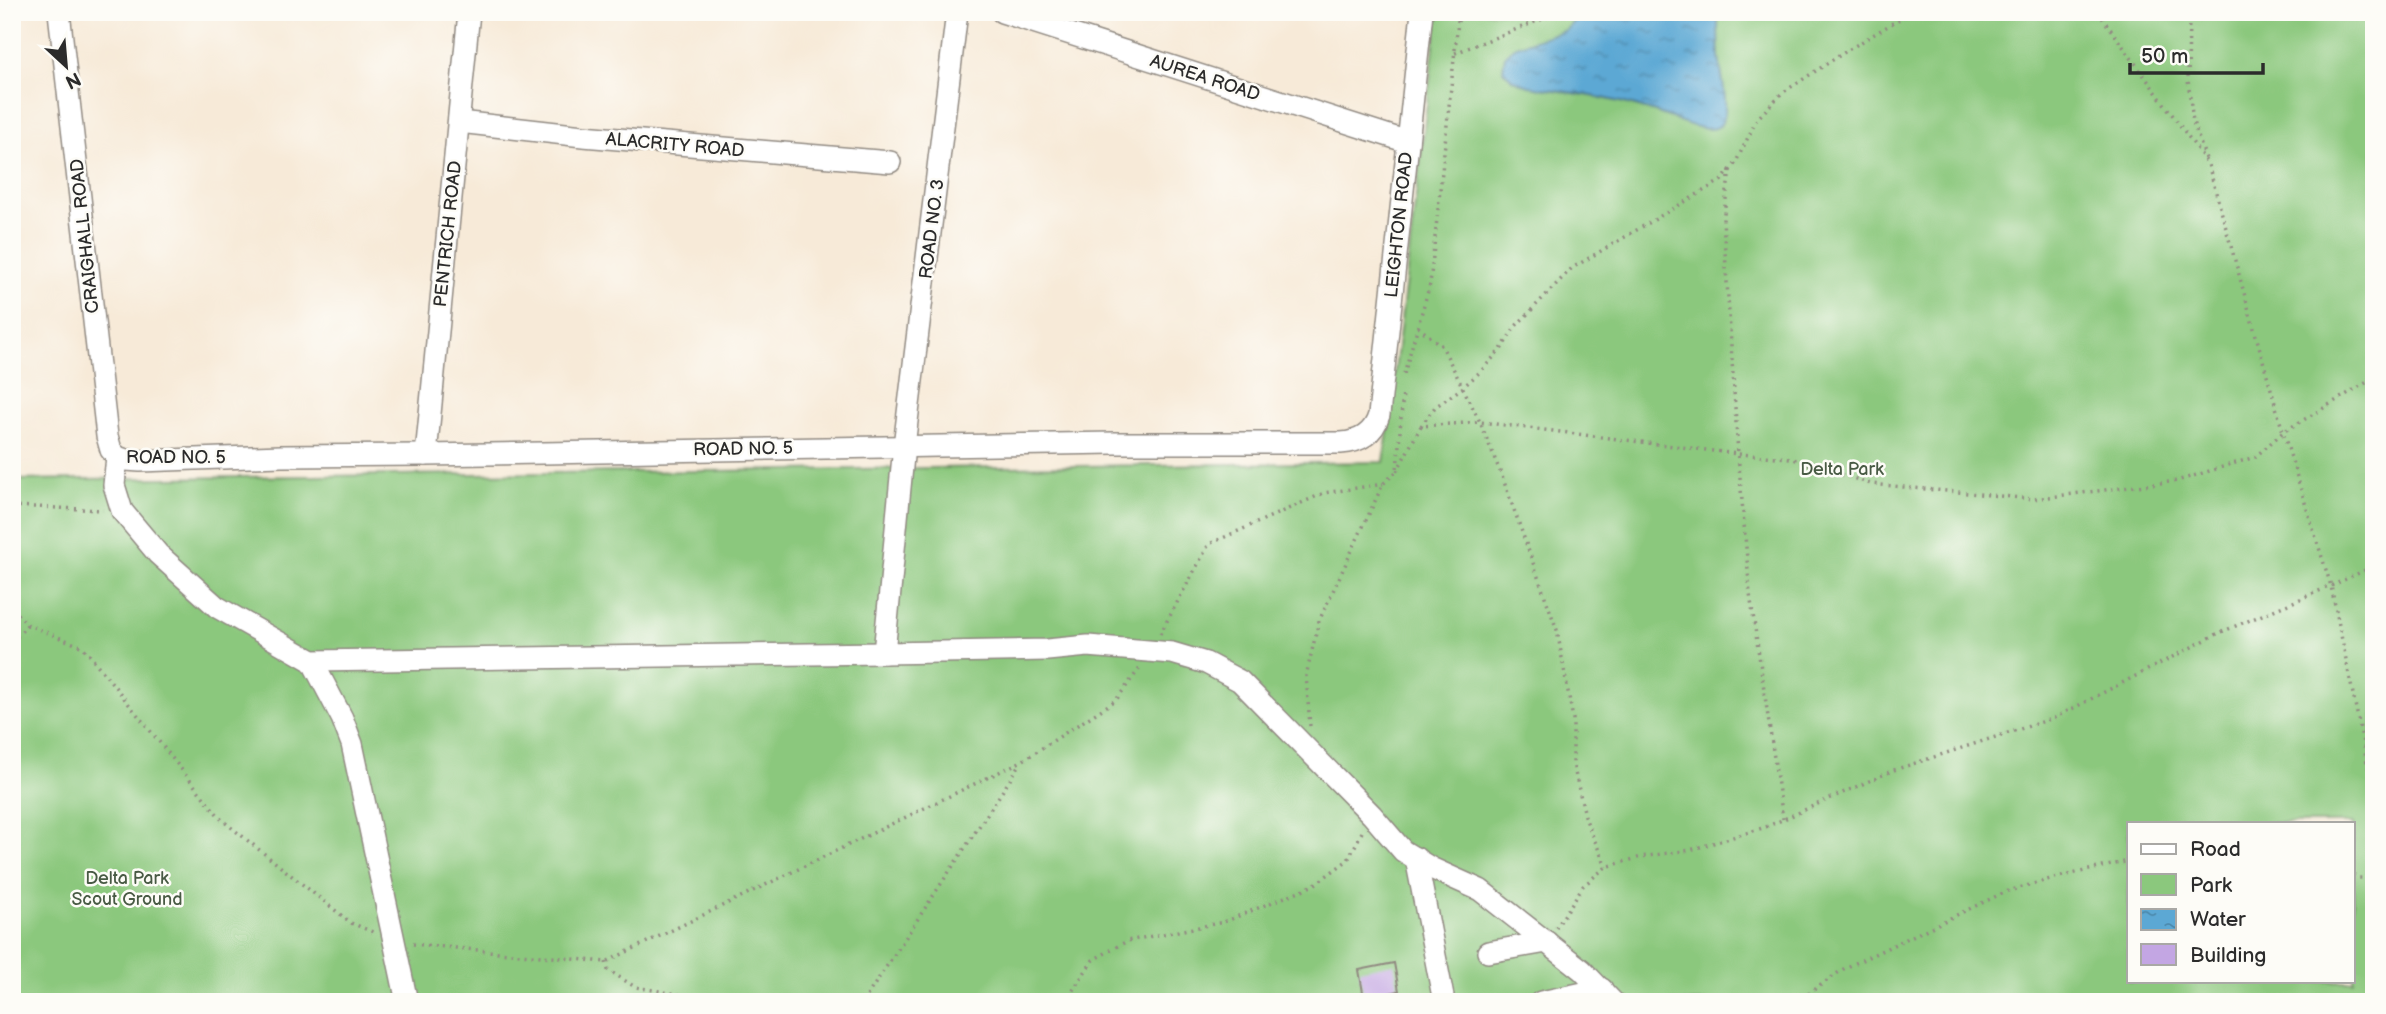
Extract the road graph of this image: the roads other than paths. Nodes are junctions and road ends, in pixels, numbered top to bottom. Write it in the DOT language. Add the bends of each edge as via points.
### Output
graph roads {
  1 [pos="58,12"];
  2 [pos="469,12"];
  3 [pos="957,12"];
  4 [pos="1002,12"];
  5 [pos="1422,12"];
  6 [pos="459,122"];
  7 [pos="1408,142"];
  8 [pos="890,162"];
  9 [pos="1368,435"];
  10 [pos="904,446"];
  11 [pos="426,455"];
  12 [pos="117,457"];
  13 [pos="884,653"];
  14 [pos="312,661"];
  15 [pos="1416,858"];
  16 [pos="1547,942"];
  17 [pos="1488,953"];
  18 [pos="1607,995"];
  19 [pos="407,1002"];
  20 [pos="1444,1002"];
  21 [pos="1541,1002"];
  1 -- 12 [label="street, CRAIGHALL ROAD" via="107,436"];
  2 -- 6 [label="street, PENTRICH ROAD"];
  3 -- 10 [label="street, ROAD NO. 3"];
  4 -- 7 [label="street, AUREA ROAD"];
  5 -- 7 [label="street, LEIGHTON ROAD"];
  6 -- 8 [label="street, ALACRITY ROAD"];
  6 -- 11 [label="street, PENTRICH ROAD"];
  7 -- 9 [label="street, LEIGHTON ROAD" via="1381,404 1377,424"];
  9 -- 10 [label="street, ROAD NO. 5" via="1349,443"];
  10 -- 11 [label="street, ROAD NO. 5"];
  10 -- 13 [label="street, ROAD NO. 3"];
  11 -- 12 [label="street, ROAD NO. 5" via="140,461"];
  12 -- 14 [label="street" via="114,485 122,511 158,554 216,607"];
  13 -- 14 [label="street"];
  13 -- 15 [label="street" via="1087,646 1172,653 1206,663 1240,681 1403,851"];
  14 -- 19 [label="street" via="352,744"];
  15 -- 16 [label="street" via="1480,890"];
  15 -- 20 [label="street"];
  16 -- 17 [label="street"];
  16 -- 18 [label="street"];
  18 -- 21 [label="street"];
}
